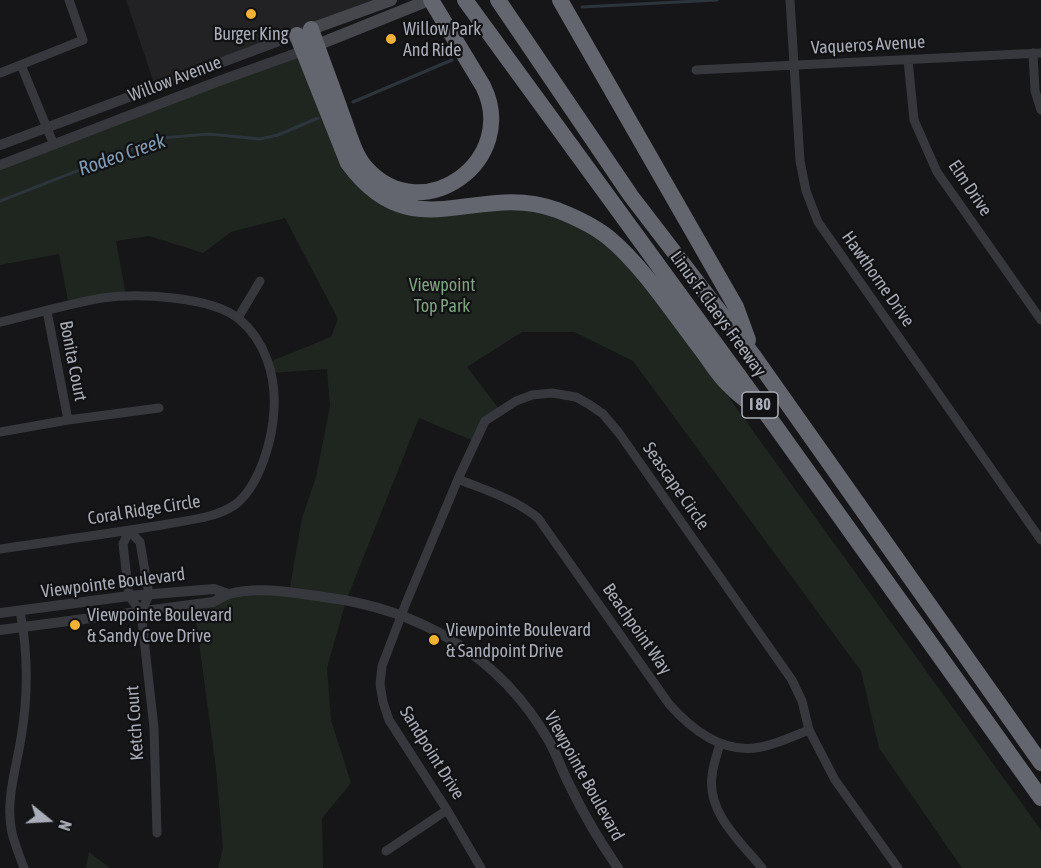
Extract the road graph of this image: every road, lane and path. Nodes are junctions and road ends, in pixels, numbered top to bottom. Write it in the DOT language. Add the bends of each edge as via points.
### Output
graph roads {
  1 [pos="391,0"];
  2 [pos="430,0"];
  3 [pos="560,0"];
  4 [pos="790,0"];
  5 [pos="72,1"];
  6 [pos="498,1"];
  7 [pos="470,7"];
  8 [pos="304,32"];
  9 [pos="310,48"];
  10 [pos="1037,53"];
  11 [pos="908,60"];
  12 [pos="21,65"];
  13 [pos="794,65"];
  14 [pos="696,70"];
  15 [pos="0,73"];
  16 [pos="1041,110"];
  17 [pos="47,128"];
  18 [pos="0,145"];
  19 [pos="54,145"];
  20 [pos="0,165"];
  21 [pos="260,281"];
  22 [pos="47,311"];
  23 [pos="238,318"];
  24 [pos="1041,320"];
  25 [pos="0,322"];
  26 [pos="753,355"];
  27 [pos="159,408"];
  28 [pos="68,420"];
  29 [pos="776,427"];
  30 [pos="0,432"];
  31 [pos="458,479"];
  32 [pos="129,531"];
  33 [pos="1041,540"];
  34 [pos="0,549"];
  35 [pos="228,594"];
  36 [pos="149,595"];
  37 [pos="129,596"];
  38 [pos="20,611"];
  39 [pos="141,612"];
  40 [pos="0,613"];
  41 [pos="401,615"];
  42 [pos="23,627"];
  43 [pos="0,630"];
  44 [pos="809,730"];
  45 [pos="720,744"];
  46 [pos="1041,763"];
  47 [pos="1041,798"];
  48 [pos="447,810"];
  49 [pos="157,832"];
  50 [pos="386,851"];
  51 [pos="24,868"];
  52 [pos="481,868"];
  53 [pos="618,868"];
  54 [pos="762,868"];
  55 [pos="898,868"];
  1 -- 8 [label="main road, Willow Avenue"];
  2 -- 9 [label="main road, Willow Avenue"];
  2 -- 9 [label="highway" via="490,99 491,128 476,165 456,181 432,191 412,193 396,189 366,169"];
  3 -- 26 [label="highway" via="736,308"];
  4 -- 13 [label="street, Hawthorne Drive"];
  5 -- 12 [label="street" via="83,40"];
  6 -- 26 [label="highway, Linus F. Claeys Freeway / I 80" via="631,196"];
  7 -- 29 [label="highway, Linus F. Claeys Freeway / I 80"];
  8 -- 9 [label="highway"];
  8 -- 17 [label="street, Willow Avenue"];
  9 -- 19 [label="street, Willow Avenue"];
  9 -- 29 [label="highway" via="348,163 373,191 391,202 433,211 502,202 526,203 579,218 608,237 633,262 728,384"];
  10 -- 11 [label="street, Vaqueros Avenue"];
  10 -- 16 [label="street" via="1035,92"];
  11 -- 13 [label="street, Vaqueros Avenue"];
  11 -- 24 [label="street, Elm Drive" via="914,120 937,172"];
  12 -- 15 [label="street"];
  12 -- 17 [label="street"];
  13 -- 14 [label="street, Vaqueros Avenue"];
  13 -- 33 [label="street, Hawthorne Drive" via="800,161 818,222"];
  17 -- 18 [label="street, Willow Avenue"];
  17 -- 19 [label="street"];
  19 -- 20 [label="street, Willow Avenue"];
  21 -- 23 [label="street"];
  22 -- 23 [label="street, Coral Ridge Circle" via="102,298 136,295 210,306"];
  22 -- 25 [label="street, Coral Ridge Circle"];
  22 -- 28 [label="street, Bonita Court"];
  23 -- 32 [label="street, Coral Ridge Circle" via="255,336 269,362 274,406 272,435 253,483 236,503 213,516"];
  26 -- 46 [label="highway, Linus F. Claeys Freeway / I 80"];
  27 -- 28 [label="street"];
  28 -- 30 [label="street, Bonita Court"];
  29 -- 47 [label="highway, Linus F. Claeys Freeway / I 80"];
  31 -- 41 [label="street, Seascape Circle"];
  31 -- 44 [label="street, Seascape Circle" via="484,421 516,401 552,393 576,397 603,414 792,680"];
  31 -- 45 [label="street, Beachpoint Way" via="512,501 538,518 669,704 693,729"];
  32 -- 34 [label="street, Coral Ridge Circle"];
  32 -- 36 [label="street" via="140,542"];
  32 -- 37 [label="street" via="123,544"];
  35 -- 36 [label="street, Viewpointe Boulevard" via="214,589"];
  35 -- 39 [label="street, Viewpointe Boulevard" via="213,602"];
  35 -- 41 [label="street, Viewpointe Boulevard" via="264,591 337,598"];
  36 -- 37 [label="street, Viewpointe Boulevard"];
  36 -- 39 [label="street"];
  37 -- 38 [label="street, Viewpointe Boulevard"];
  37 -- 39 [label="street"];
  38 -- 40 [label="street, Viewpointe Boulevard"];
  38 -- 42 [label="street"];
  39 -- 42 [label="street, Viewpointe Boulevard"];
  39 -- 49 [label="street, Ketch Court" via="154,728"];
  41 -- 48 [label="street, Sandpoint Drive" via="382,666 383,702 389,720"];
  41 -- 53 [label="street, Viewpointe Boulevard" via="472,652 501,677 549,742 590,827"];
  42 -- 43 [label="street, Viewpointe Boulevard"];
  42 -- 51 [label="street" via="26,688 10,789 12,833"];
  44 -- 45 [label="street, Beachpoint Way" via="760,747"];
  44 -- 55 [label="street, Seascape Circle" via="835,780"];
  45 -- 54 [label="street" via="712,775 715,804"];
  48 -- 50 [label="street"];
  48 -- 52 [label="street, Sandpoint Drive"];
}
